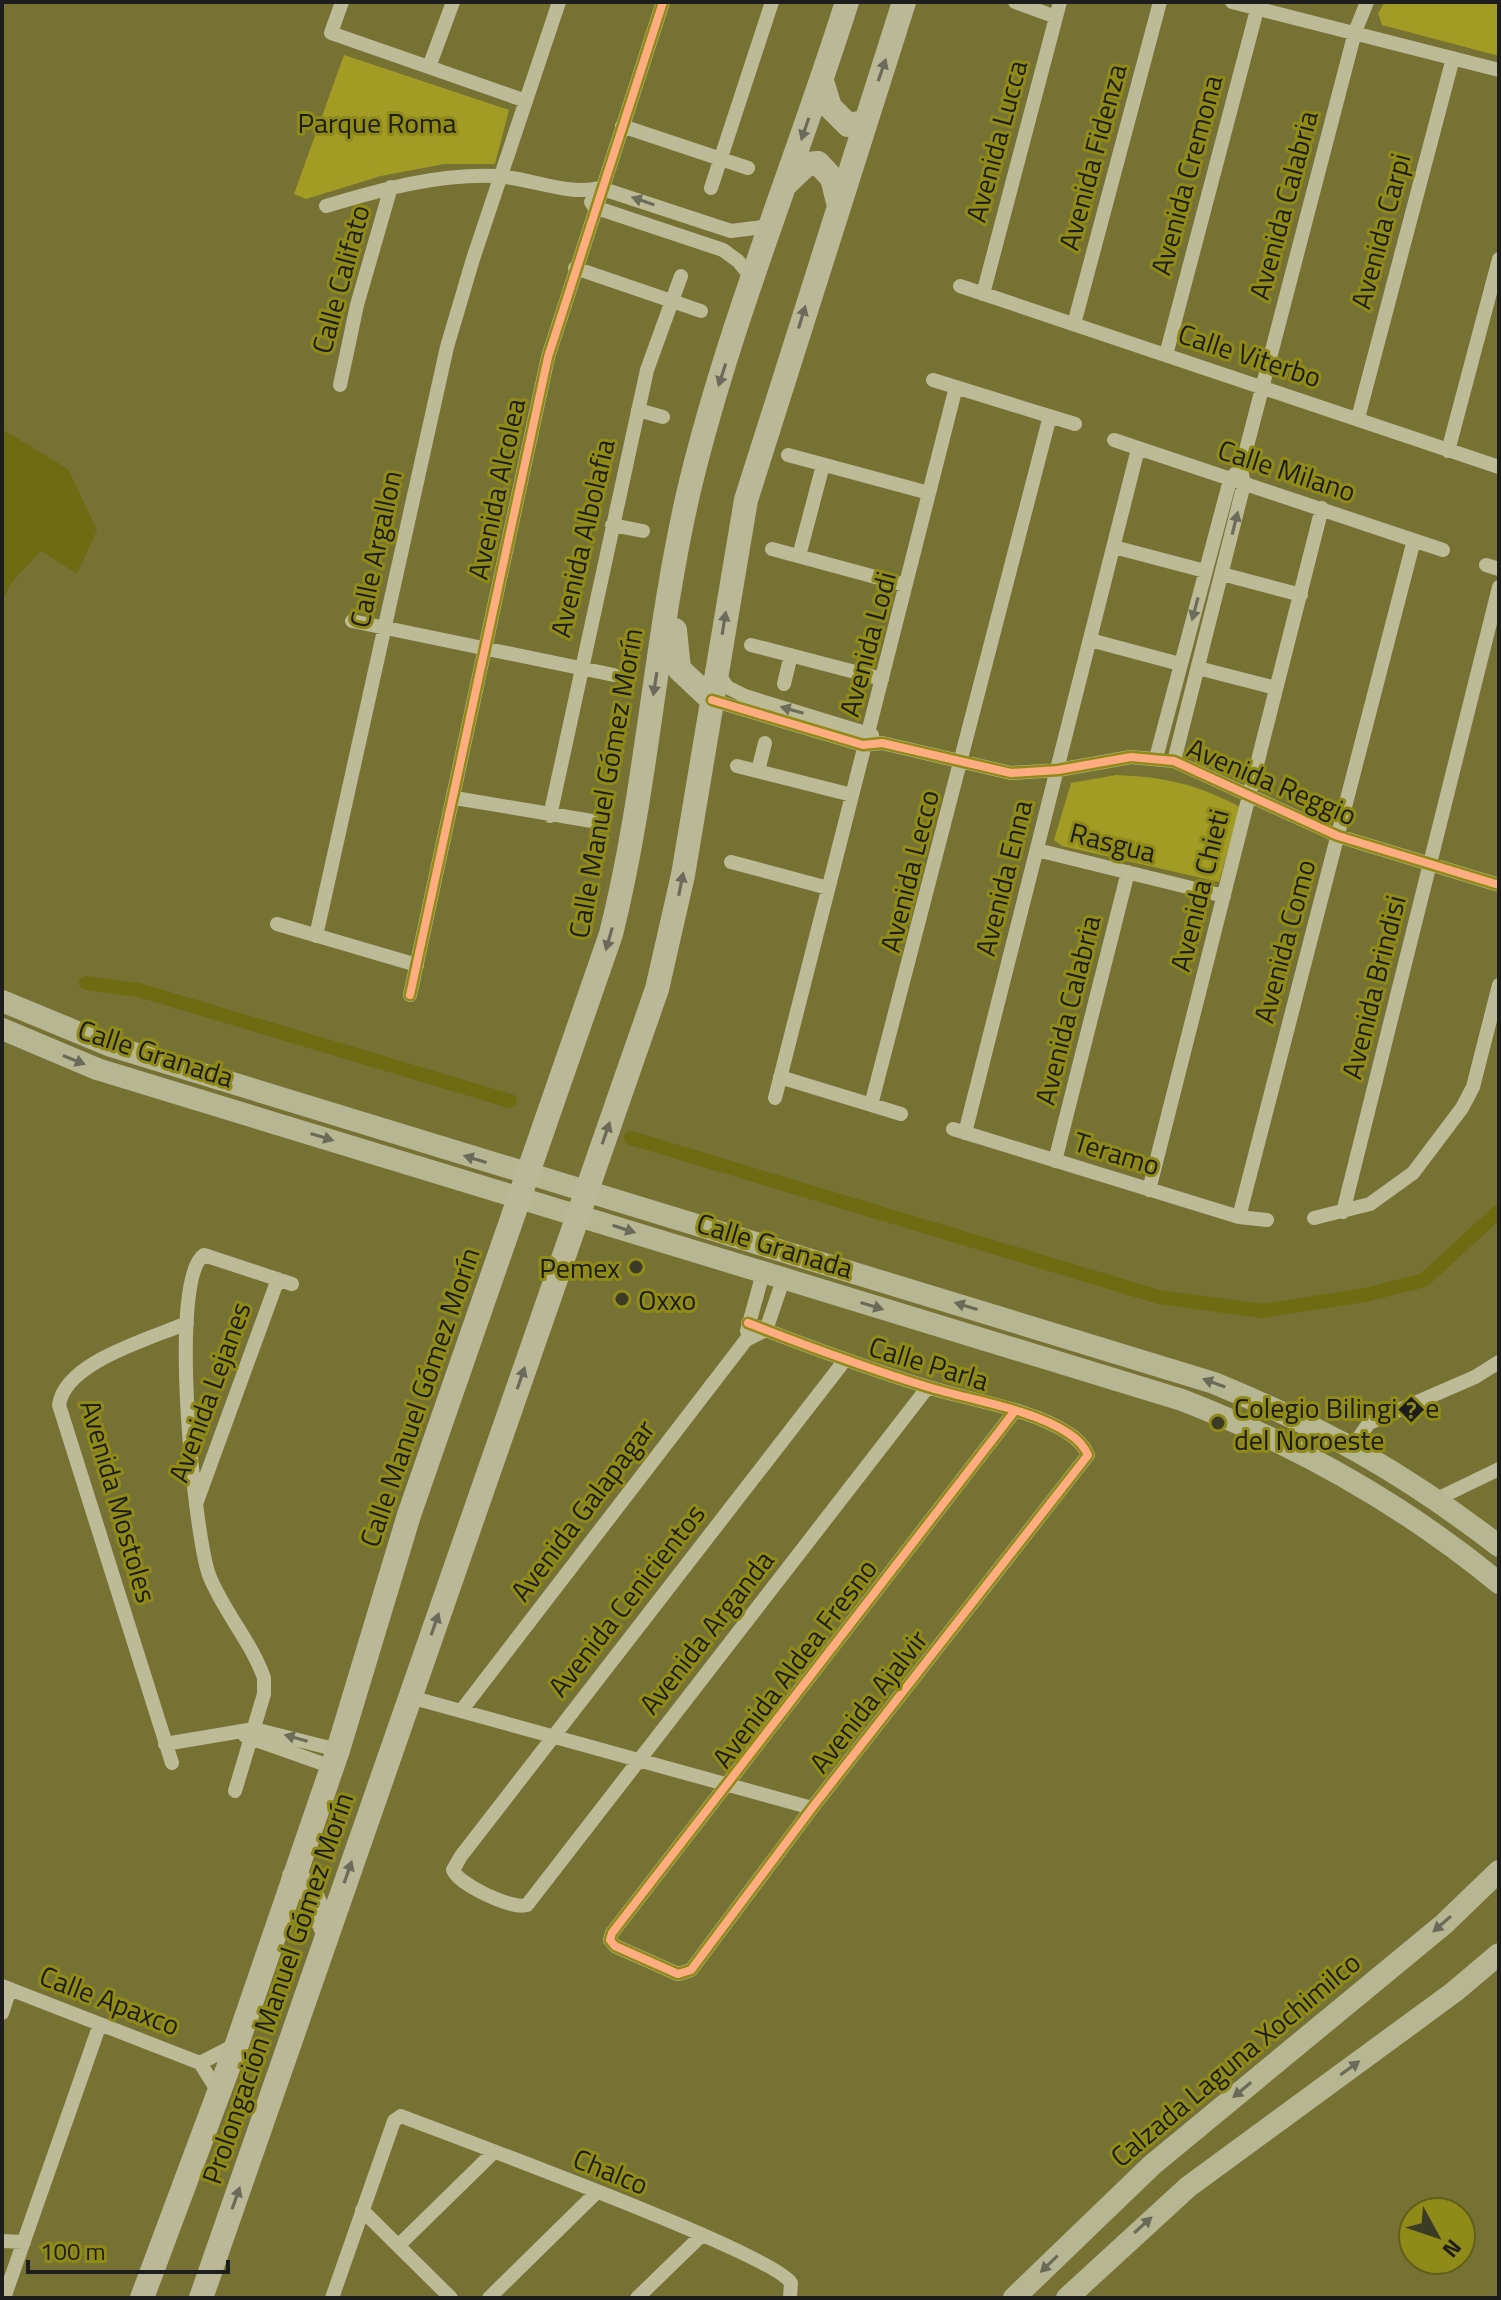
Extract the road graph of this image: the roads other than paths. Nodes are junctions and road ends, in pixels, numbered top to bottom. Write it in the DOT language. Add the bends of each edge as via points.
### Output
graph roads {
  1 [pos="342,2"];
  2 [pos="453,2"];
  3 [pos="559,2"];
  4 [pos="663,2"];
  5 [pos="772,2"];
  6 [pos="847,2"];
  7 [pos="904,2"];
  8 [pos="1015,2"];
  9 [pos="1160,2"];
  10 [pos="1232,2"];
  11 [pos="1367,2"];
  12 [pos="1258,6"];
  13 [pos="1058,9"];
  14 [pos="1355,32"];
  15 [pos="1453,58"];
  16 [pos="429,67"];
  17 [pos="1499,70"];
  18 [pos="822,81"];
  19 [pos="526,101"];
  20 [pos="864,122"];
  21 [pos="622,126"];
  22 [pos="720,160"];
  23 [pos="748,168"];
  24 [pos="500,176"];
  25 [pos="391,187"];
  26 [pos="785,187"];
  27 [pos="600,188"];
  28 [pos="711,188"];
  29 [pos="584,192"];
  30 [pos="838,202"];
  31 [pos="326,206"];
  32 [pos="594,207"];
  33 [pos="680,214"];
  34 [pos="712,225"];
  35 [pos="771,226"];
  36 [pos="674,234"];
  37 [pos="706,244"];
  38 [pos="1499,259"];
  39 [pos="575,268"];
  40 [pos="681,276"];
  41 [pos="753,279"];
  42 [pos="960,286"];
  43 [pos="983,294"];
  44 [pos="672,301"];
  45 [pos="701,311"];
  46 [pos="1074,324"];
  47 [pos="1166,355"];
  48 [pos="933,380"];
  49 [pos="340,385"];
  50 [pos="1262,386"];
  51 [pos="956,387"];
  52 [pos="638,410"];
  53 [pos="1050,416"];
  54 [pos="663,417"];
  55 [pos="1358,418"];
  56 [pos="1075,424"];
  57 [pos="1114,440"];
  58 [pos="1138,449"];
  59 [pos="1448,451"];
  60 [pos="788,455"];
  61 [pos="823,465"];
  62 [pos="1499,467"];
  63 [pos="1237,482"];
  64 [pos="929,493"];
  65 [pos="1322,508"];
  66 [pos="612,525"];
  67 [pos="643,531"];
  68 [pos="1414,540"];
  69 [pos="1114,547"];
  70 [pos="772,549"];
  71 [pos="1443,550"];
  72 [pos="799,556"];
  73 [pos="675,561"];
  74 [pos="1205,571"];
  75 [pos="1222,574"];
  76 [pos="905,585"];
  77 [pos="1499,587"];
  78 [pos="1301,595"];
  79 [pos="352,621"];
  80 [pos="384,628"];
  81 [pos="1090,640"];
  82 [pos="751,645"];
  83 [pos="484,648"];
  84 [pos="791,655"];
  85 [pos="1180,664"];
  86 [pos="580,668"];
  87 [pos="1198,668"];
  88 [pos="717,671"];
  89 [pos="614,675"];
  90 [pos="882,679"];
  91 [pos="784,684"];
  92 [pos="1276,688"];
  93 [pos="712,700"];
  94 [pos="865,738"];
  95 [pos="765,743"];
  96 [pos="1156,758"];
  97 [pos="960,761"];
  98 [pos="1174,761"];
  99 [pos="737,766"];
  100 [pos="1058,770"];
  101 [pos="758,771"];
  102 [pos="852,795"];
  103 [pos="1250,796"];
  104 [pos="455,798"];
  105 [pos="550,816"];
  106 [pos="592,821"];
  107 [pos="1338,836"];
  108 [pos="1037,850"];
  109 [pos="731,862"];
  110 [pos="1431,865"];
  111 [pos="1128,872"];
  112 [pos="1499,885"];
  113 [pos="828,888"];
  114 [pos="1224,896"];
  115 [pos="277,924"];
  116 [pos="316,936"];
  117 [pos="417,965"];
  118 [pos="1499,985"];
  119 [pos="410,995"];
  120 [pos="2,1001"];
  121 [pos="2,1029"];
  122 [pos="780,1077"];
  123 [pos="775,1098"];
  124 [pos="871,1105"];
  125 [pos="901,1114"];
  126 [pos="959,1131"];
  127 [pos="1055,1161"];
  128 [pos="522,1185"];
  129 [pos="1149,1190"];
  130 [pos="582,1204"];
  131 [pos="1343,1212"];
  132 [pos="1239,1217"];
  133 [pos="1314,1218"];
  134 [pos="1267,1220"];
  135 [pos="773,1276"];
  136 [pos="187,1323"];
  137 [pos="748,1323"];
  138 [pos="766,1330"];
  139 [pos="746,1340"];
  140 [pos="845,1360"];
  141 [pos="1499,1362"];
  142 [pos="928,1387"];
  143 [pos="1014,1412"];
  144 [pos="1353,1446"];
  145 [pos="1088,1455"];
  146 [pos="1499,1469"];
  147 [pos="1437,1499"];
  148 [pos="196,1504"];
  149 [pos="1499,1546"];
  150 [pos="1499,1583"];
  151 [pos="410,1697"];
  152 [pos="461,1711"];
  153 [pos="252,1735"];
  154 [pos="554,1736"];
  155 [pos="165,1744"];
  156 [pos="335,1758"];
  157 [pos="640,1761"];
  158 [pos="172,1763"];
  159 [pos="728,1785"];
  160 [pos="235,1791"];
  161 [pos="812,1808"];
  162 [pos="1499,1871"];
  163 [pos="294,1876"];
  164 [pos="523,1907"];
  165 [pos="327,1931"];
  166 [pos="1499,1954"];
  167 [pos="685,1974"];
  168 [pos="6,1987"];
  169 [pos="2,2013"];
  170 [pos="100,2024"];
  171 [pos="237,2044"];
  172 [pos="200,2063"];
  173 [pos="219,2093"];
  174 [pos="494,2152"];
  175 [pos="596,2193"];
  176 [pos="362,2210"];
  177 [pos="702,2235"];
  178 [pos="2,2241"];
  179 [pos="24,2242"];
  180 [pos="399,2245"];
  181 [pos="791,2294"];
  182 [pos="4,2298"];
  183 [pos="142,2298"];
  184 [pos="201,2298"];
  185 [pos="332,2298"];
  186 [pos="451,2298"];
  187 [pos="489,2298"];
  188 [pos="637,2298"];
  189 [pos="1014,2298"];
  190 [pos="1067,2298"];
  1 -- 16 [label="street" via="331,33"];
  2 -- 16 [label="street"];
  3 -- 19 [label="street, Calle Argallon"];
  4 -- 21 [label="street, Avenida Alcolea"];
  5 -- 22 [label="street"];
  6 -- 18 [label="main road, Calle Manuel Gómez Morín"];
  20 -- 7 [label="main road, one-way"];
  8 -- 13 [label="street"];
  9 -- 46 [label="street, Avenida Fidenza"];
  10 -- 12 [label="street"];
  11 -- 14 [label="street, Avenida Calabria"];
  12 -- 14 [label="street"];
  12 -- 47 [label="street, Avenida Cremona"];
  13 -- 43 [label="street, Avenida Lucca"];
  14 -- 15 [label="street"];
  14 -- 50 [label="street, Avenida Calabria"];
  15 -- 17 [label="street"];
  15 -- 55 [label="street, Avenida Carpi"];
  16 -- 19 [label="street"];
  18 -- 20 [label="main road" via="836,115 848,125"];
  18 -- 26 [label="main road, Calle Manuel Gómez Morín, one-way"];
  19 -- 24 [label="street, Calle Argallon"];
  20 -- 30 [label="main road"];
  21 -- 22 [label="street"];
  21 -- 27 [label="street, Avenida Alcolea"];
  22 -- 23 [label="street"];
  22 -- 28 [label="street"];
  24 -- 25 [label="street" via="443,177"];
  24 -- 29 [label="street"];
  24 -- 80 [label="street, Calle Argallon" via="447,347"];
  25 -- 31 [label="street"];
  25 -- 49 [label="street, Calle Califato"];
  26 -- 30 [label="main road" via="802,167 818,163 832,178"];
  26 -- 35 [label="main road, Calle Manuel Gómez Morín"];
  27 -- 29 [label="street"];
  27 -- 32 [label="street, Avenida Alcolea"];
  33 -- 27 [label="street, one-way"];
  29 -- 32 [label="street"];
  88 -- 30 [label="main road, one-way" via="746,500"];
  32 -- 36 [label="street"];
  32 -- 39 [label="street, Avenida Alcolea"];
  33 -- 34 [label="street"];
  33 -- 36 [label="street"];
  34 -- 35 [label="street" via="741,232"];
  34 -- 37 [label="street"];
  35 -- 41 [label="main road, Calle Manuel Gómez Morín"];
  36 -- 37 [label="street"];
  37 -- 41 [label="street" via="731,254"];
  38 -- 59 [label="street"];
  39 -- 44 [label="street"];
  39 -- 83 [label="street, Avenida Alcolea" via="548,357"];
  40 -- 44 [label="street, Avenida Albolafia"];
  41 -- 73 [label="main road, Calle Manuel Gómez Morín, one-way" via="701,446"];
  42 -- 43 [label="street, Calle Viterbo"];
  43 -- 46 [label="street, Calle Viterbo"];
  44 -- 45 [label="street"];
  44 -- 52 [label="street, Avenida Albolafia"];
  46 -- 47 [label="street, Calle Viterbo"];
  47 -- 50 [label="street, Calle Viterbo"];
  48 -- 51 [label="street"];
  50 -- 55 [label="street, Calle Viterbo"];
  50 -- 63 [label="street, Avenida Calabria"];
  51 -- 53 [label="street"];
  51 -- 64 [label="street, Avenida Lodi"];
  52 -- 54 [label="street"];
  52 -- 66 [label="street, Avenida Albolafia"];
  53 -- 56 [label="street"];
  53 -- 97 [label="street, Avenida Lecco"];
  55 -- 59 [label="street, Calle Viterbo"];
  57 -- 58 [label="street, Calle Milano"];
  58 -- 63 [label="street, Calle Milano"];
  58 -- 69 [label="street, Avenida Enna"];
  59 -- 62 [label="street, Calle Viterbo"];
  60 -- 61 [label="street"];
  61 -- 64 [label="street"];
  61 -- 72 [label="street"];
  63 -- 65 [label="street, Calle Milano"];
  63 -- 74 [label="street, Avenida Calabria"];
  75 -- 63 [label="street, one-way"];
  64 -- 76 [label="street, Avenida Lodi"];
  65 -- 68 [label="street, Calle Milano"];
  65 -- 78 [label="street, Avenida Chieti"];
  66 -- 67 [label="street"];
  66 -- 86 [label="street, Avenida Albolafia"];
  68 -- 71 [label="street, Calle Milano"];
  68 -- 107 [label="street, Avenida Como"];
  69 -- 74 [label="street"];
  69 -- 81 [label="street, Avenida Enna"];
  70 -- 72 [label="street"];
  72 -- 76 [label="street"];
  73 -- 93 [label="main road" via="680,587 675,659 684,677"];
  73 -- 128 [label="main road, Calle Manuel Gómez Morín, one-way" via="620,896 589,1002"];
  74 -- 85 [label="street, Avenida Calabria, one-way"];
  75 -- 78 [label="street"];
  75 -- 87 [label="street"];
  76 -- 90 [label="street, Avenida Lodi"];
  77 -- 110 [label="street, Avenida Brindisi"];
  78 -- 92 [label="street, Avenida Chieti"];
  79 -- 80 [label="street"];
  80 -- 83 [label="street"];
  80 -- 116 [label="street, Calle Argallon"];
  81 -- 85 [label="street"];
  81 -- 100 [label="street, Avenida Enna"];
  82 -- 84 [label="street"];
  83 -- 86 [label="street"];
  83 -- 104 [label="street, Avenida Alcolea"];
  84 -- 90 [label="street"];
  84 -- 91 [label="street"];
  85 -- 96 [label="street, Avenida Calabria"];
  86 -- 89 [label="street"];
  86 -- 105 [label="street, Avenida Albolafia"];
  87 -- 92 [label="street"];
  87 -- 98 [label="street"];
  88 -- 93 [label="main road"];
  94 -- 88 [label="street, Avenida Reggio, one-way" via="745,696 727,687"];
  90 -- 94 [label="street, Avenida Lodi"];
  92 -- 103 [label="street, Avenida Chieti"];
  93 -- 94 [label="street, Avenida Reggio"];
  130 -- 93 [label="main road, one-way" via="657,989"];
  94 -- 97 [label="street, Avenida Reggio"];
  94 -- 102 [label="street, Avenida Lodi"];
  95 -- 101 [label="street"];
  96 -- 98 [label="street, Avenida Reggio"];
  96 -- 100 [label="street, Avenida Reggio" via="1109,759"];
  97 -- 100 [label="street, Avenida Reggio" via="1011,773"];
  97 -- 124 [label="street, Avenida Lecco"];
  98 -- 103 [label="street, Avenida Reggio"];
  99 -- 101 [label="street"];
  100 -- 108 [label="street, Avenida Enna"];
  101 -- 102 [label="street"];
  102 -- 113 [label="street, Avenida Lodi"];
  103 -- 107 [label="street, Avenida Reggio"];
  103 -- 114 [label="street, Avenida Chieti"];
  104 -- 105 [label="street"];
  104 -- 117 [label="street, Avenida Alcolea"];
  105 -- 106 [label="street"];
  107 -- 110 [label="street, Avenida Reggio"];
  107 -- 132 [label="street, Avenida Como"];
  108 -- 111 [label="street, Rasgua"];
  108 -- 126 [label="street, Avenida Enna"];
  109 -- 113 [label="street"];
  110 -- 112 [label="street, Avenida Reggio"];
  110 -- 131 [label="street, Avenida Brindisi"];
  111 -- 114 [label="street, Rasgua"];
  111 -- 127 [label="street, Avenida Calabria"];
  113 -- 122 [label="street, Avenida Lodi"];
  114 -- 129 [label="street, Avenida Chieti"];
  115 -- 116 [label="street"];
  116 -- 117 [label="street"];
  117 -- 119 [label="street, Avenida Alcolea"];
  118 -- 131 [label="street" via="1473,1087 1462,1108 1413,1173 1370,1204"];
  128 -- 120 [label="main road, Calle Granada, one-way" via="111,1046"];
  121 -- 128 [label="main road, Calle Granada, one-way" via="97,1069"];
  122 -- 123 [label="street, Avenida Lodi"];
  122 -- 124 [label="street"];
  124 -- 125 [label="street"];
  126 -- 127 [label="street, Teramo"];
  127 -- 129 [label="street, Teramo"];
  128 -- 130 [label="main road, Calle Granada"];
  128 -- 156 [label="main road, Calle Manuel Gómez Morín" via="409,1515"];
  129 -- 132 [label="street, Teramo"];
  130 -- 135 [label="main road, Calle Granada, one-way"];
  144 -- 130 [label="main road, Calle Granada, one-way" via="1257,1400 1148,1361"];
  151 -- 130 [label="main road, one-way"];
  131 -- 133 [label="street"];
  132 -- 134 [label="street, Teramo"];
  135 -- 137 [label="street"];
  135 -- 138 [label="street"];
  135 -- 150 [label="main road, Calle Granada, one-way" via="1182,1400 1250,1426 1375,1493"];
  136 -- 148 [label="street" via="188,1443"];
  136 -- 148 [label="street, Avenida Lejanes" via="200,1257 212,1256 285,1282"];
  136 -- 155 [label="street, Avenida Mostoles" via="78,1373 64,1387 59,1405"];
  137 -- 138 [label="street, Calle Parla"];
  137 -- 139 [label="street"];
  138 -- 139 [label="street, Avenida Galapagar"];
  138 -- 140 [label="street, Calle Parla"];
  139 -- 152 [label="street, Avenida Galapagar"];
  140 -- 142 [label="street, Calle Parla"];
  140 -- 154 [label="street, Avenida Cenicientos"];
  141 -- 144 [label="street" via="1369,1423"];
  142 -- 143 [label="street, Calle Parla"];
  142 -- 157 [label="street, Avenida Arganda"];
  143 -- 145 [label="street, Calle Parla" via="1068,1433"];
  143 -- 159 [label="street, Avenida Aldea Fresno"];
  144 -- 147 [label="main road, Calle Granada"];
  145 -- 161 [label="street, Avenida Ajalvir"];
  146 -- 147 [label="street"];
  147 -- 149 [label="main road, Calle Granada"];
  148 -- 153 [label="street, Avenida Lejanes" via="209,1574 264,1678"];
  151 -- 152 [label="street"];
  165 -- 151 [label="main road, Prolongación Manuel Gómez Morín, one-way"];
  152 -- 154 [label="street"];
  153 -- 155 [label="street" via="238,1731"];
  153 -- 156 [label="street"];
  153 -- 160 [label="street, Avenida Lejanes"];
  154 -- 157 [label="street"];
  154 -- 164 [label="street, Avenida Cenicientos" via="461,1856 454,1874"];
  155 -- 158 [label="street, Avenida Mostoles"];
  156 -- 163 [label="main road, Prolongación Manuel Gómez Morín"];
  157 -- 159 [label="street"];
  157 -- 164 [label="street, Avenida Arganda"];
  159 -- 161 [label="street"];
  159 -- 167 [label="street, Avenida Aldea Fresno" via="610,1940"];
  161 -- 167 [label="street, Avenida Ajalvir"];
  162 -- 189 [label="main road, Calzada Laguna Xochimilco, one-way" via="1444,1924 1152,2165"];
  163 -- 165 [label="main road" via="308,1887"];
  163 -- 171 [label="main road, Prolongación Manuel Gómez Morín"];
  184 -- 165 [label="main road, Prolongación Manuel Gómez Morín, one-way"];
  190 -- 166 [label="main road, one-way" via="1188,2187"];
  168 -- 169 [label="street"];
  168 -- 170 [label="street, Calle Apaxco"];
  170 -- 172 [label="street, Calle Apaxco"];
  170 -- 179 [label="street"];
  171 -- 172 [label="street, Calle Apaxco"];
  171 -- 173 [label="main road, Prolongación Manuel Gómez Morín"];
  172 -- 173 [label="street, Calle Apaxco"];
  173 -- 183 [label="main road, Prolongación Manuel Gómez Morín"];
  174 -- 175 [label="street, Chalco"];
  174 -- 176 [label="street, Chalco" via="399,2116"];
  174 -- 180 [label="street"];
  175 -- 177 [label="street, Chalco"];
  175 -- 187 [label="street"];
  176 -- 180 [label="street"];
  176 -- 185 [label="street"];
  177 -- 181 [label="street, Chalco" via="781,2272"];
  177 -- 188 [label="street"];
  178 -- 179 [label="street"];
  179 -- 182 [label="street"];
  180 -- 186 [label="street"];
}
